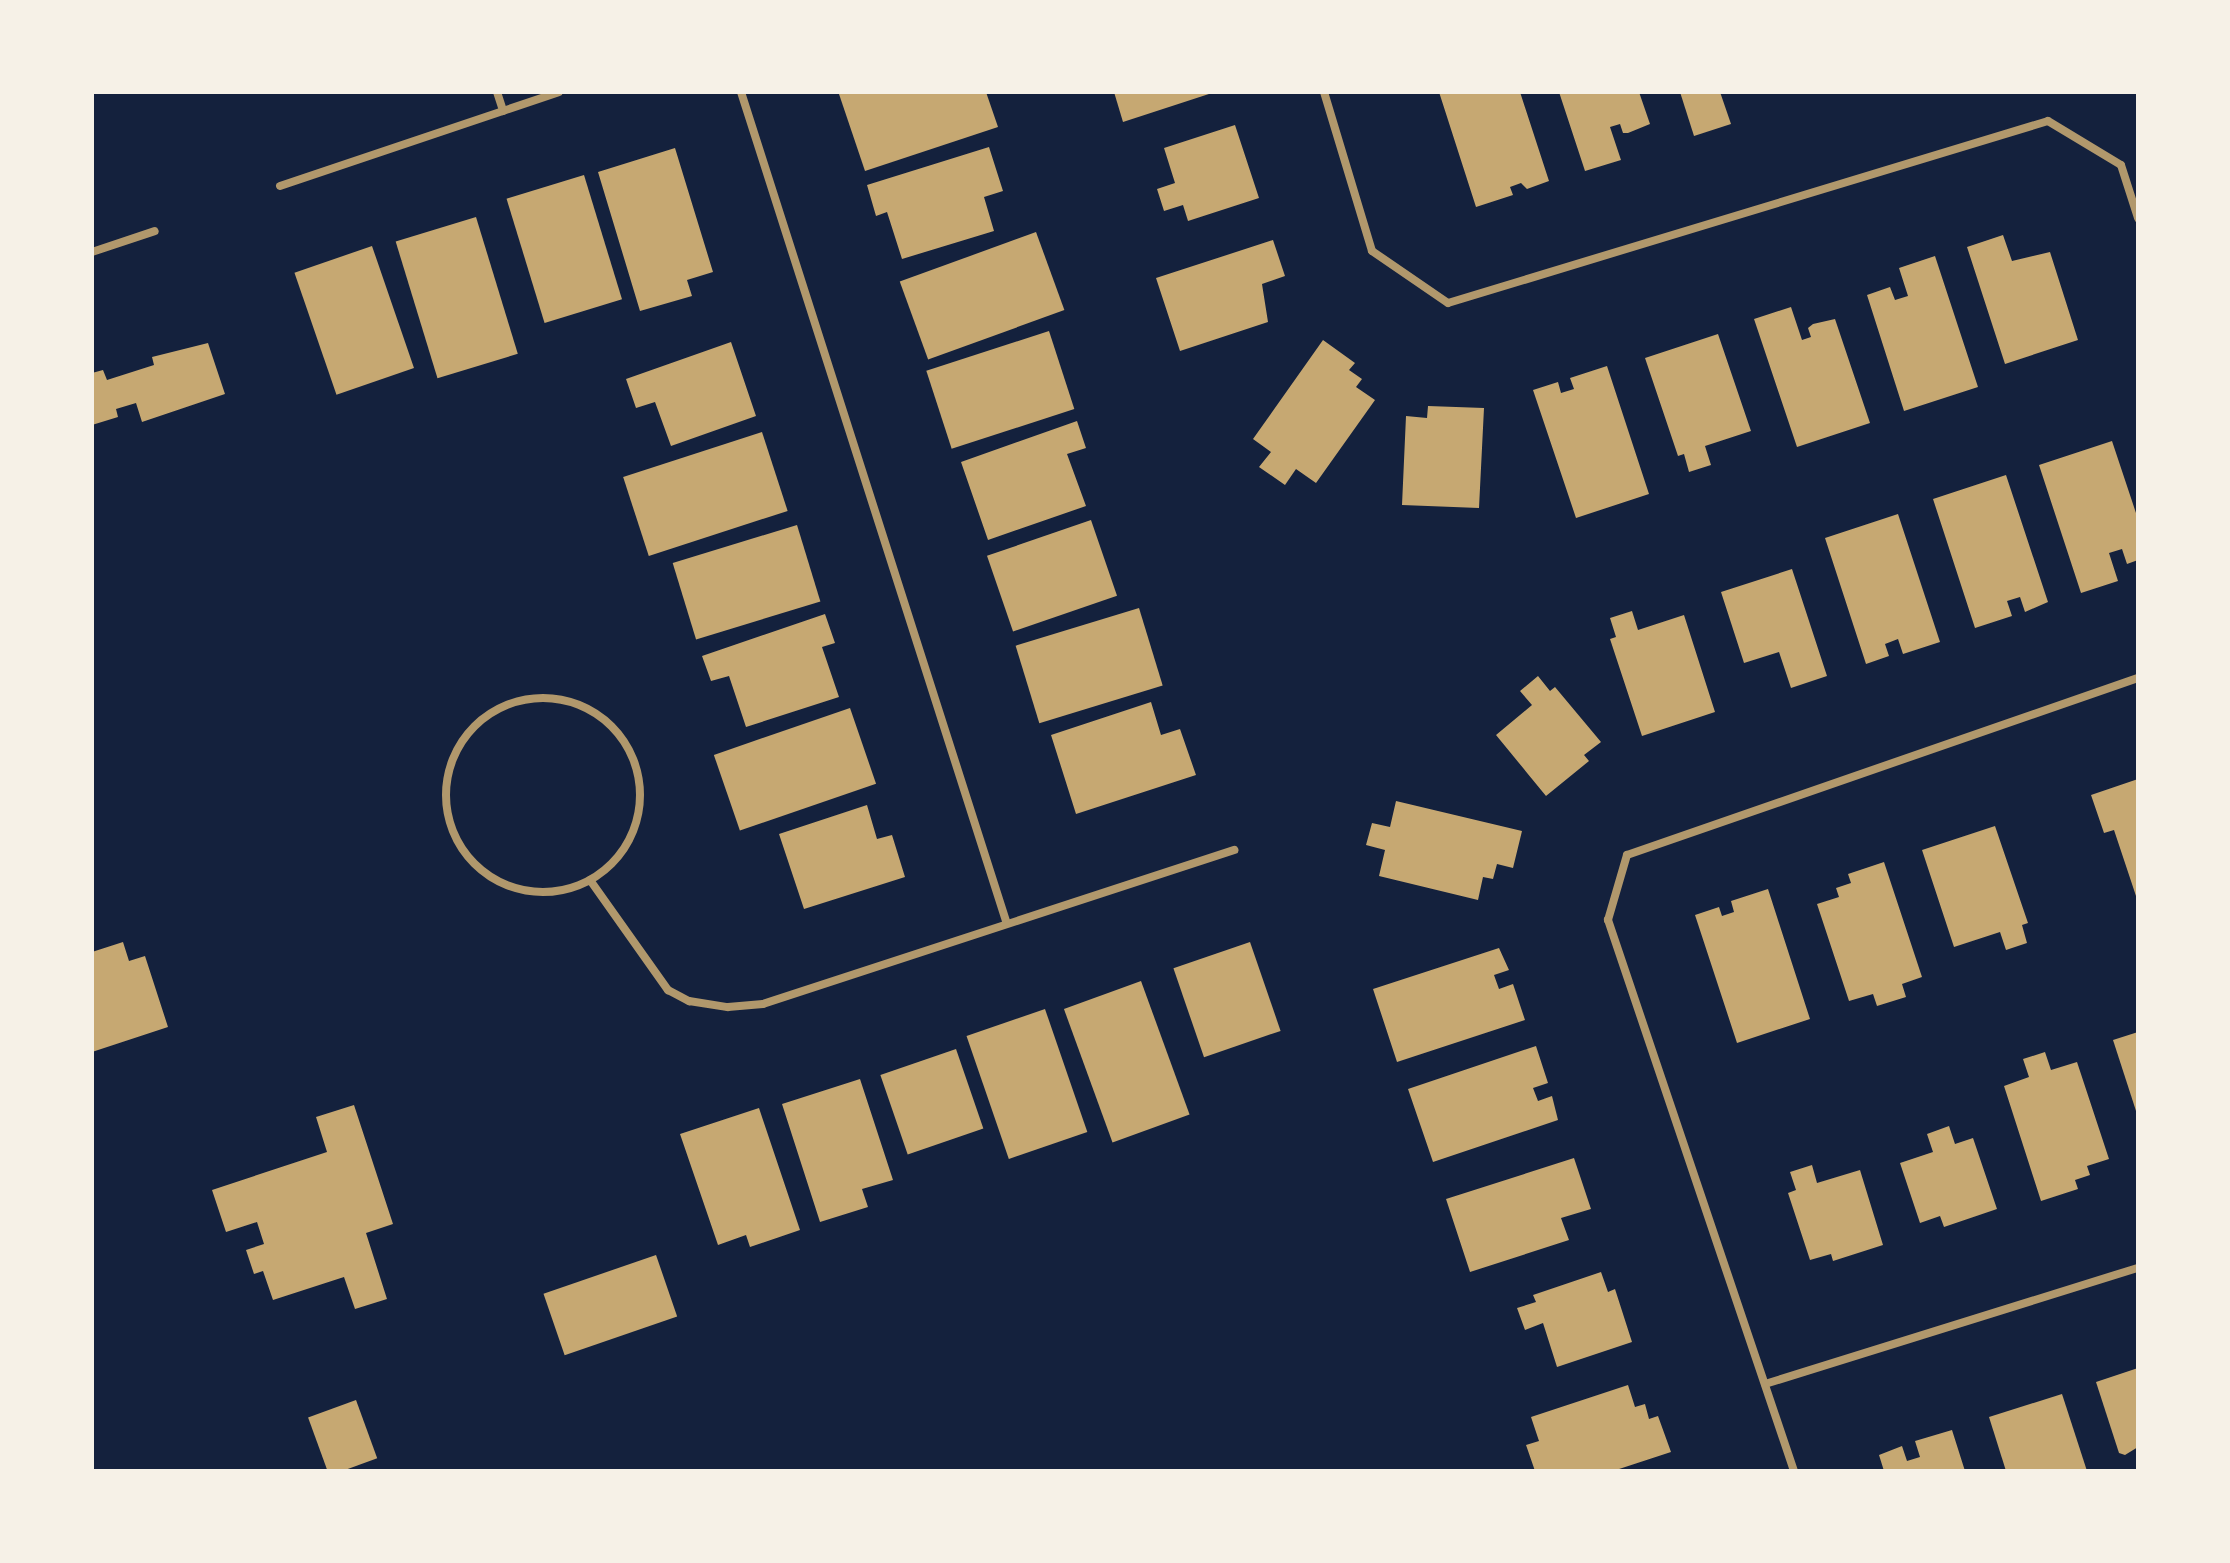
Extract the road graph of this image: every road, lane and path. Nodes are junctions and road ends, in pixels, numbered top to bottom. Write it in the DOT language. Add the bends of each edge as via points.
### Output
graph roads {
  1 [pos="497,92"];
  2 [pos="559,92"];
  3 [pos="741,92"];
  4 [pos="1324,92"];
  5 [pos="503,111"];
  6 [pos="280,186"];
  7 [pos="2138,218"];
  8 [pos="155,231"];
  9 [pos="92,252"];
  10 [pos="2138,678"];
  11 [pos="1234,850"];
  12 [pos="590,880"];
  13 [pos="1006,921"];
  14 [pos="2138,1268"];
  15 [pos="1765,1384"];
  16 [pos="1794,1471"];
  1 -- 5 [label="street"];
  2 -- 5 [label="street"];
  3 -- 13 [label="street"];
  4 -- 7 [label="street" via="1372,251 1448,303 2048,121 2121,165"];
  5 -- 6 [label="street"];
  8 -- 9 [label="street"];
  10 -- 15 [label="street" via="1627,855 1608,920"];
  11 -- 13 [label="street"];
  12 -- 12 [label="street" via="615,860 633,833 640,801 637,769 623,740 571,702 539,698 508,705 480,721 459,745 447,775 446,807 455,838 473,863 498,882 528,892 560,891"];
  12 -- 13 [label="street" via="668,990 689,1001 728,1007 763,1004"];
  14 -- 15 [label="street"];
  15 -- 16 [label="street"];
}
